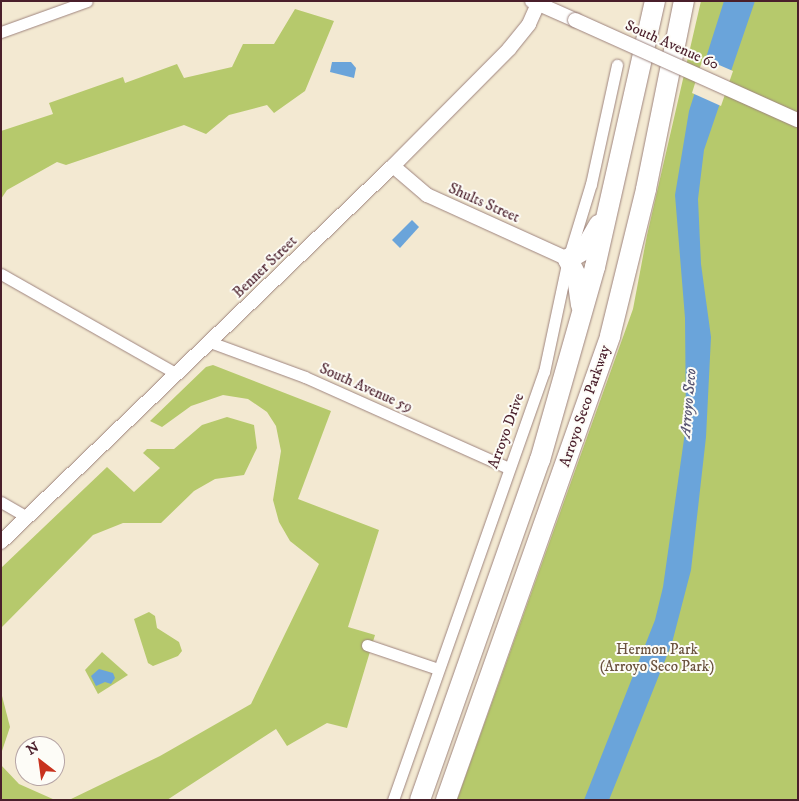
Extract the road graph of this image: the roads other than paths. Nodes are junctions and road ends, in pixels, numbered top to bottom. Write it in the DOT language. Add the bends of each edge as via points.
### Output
graph roads {
  1 [pos="88,1"];
  2 [pos="654,1"];
  3 [pos="684,1"];
  4 [pos="535,3"];
  5 [pos="1,32"];
  6 [pos="617,65"];
  7 [pos="798,120"];
  8 [pos="393,166"];
  9 [pos="610,206"];
  10 [pos="568,259"];
  11 [pos="1,274"];
  12 [pos="582,312"];
  13 [pos="210,342"];
  14 [pos="177,374"];
  15 [pos="508,468"];
  16 [pos="1,502"];
  17 [pos="27,517"];
  18 [pos="1,542"];
  19 [pos="367,645"];
  20 [pos="438,669"];
  21 [pos="393,800"];
  22 [pos="420,800"];
  23 [pos="446,800"];
  1 -- 5 [label="street"];
  2 -- 9 [label="highway, Arroyo Seco Parkway"];
  3 -- 23 [label="highway, Arroyo Seco Parkway" via="646,189 610,336"];
  4 -- 7 [label="street, South Avenue 60, bridge"];
  4 -- 8 [label="street, Benner Street" via="528,24 509,49"];
  6 -- 10 [label="street, Arroyo Drive" via="591,184"];
  8 -- 10 [label="street, Shults Street" via="428,196"];
  8 -- 13 [label="street, Benner Street"];
  9 -- 10 [label="highway" via="585,249"];
  9 -- 12 [label="highway, Arroyo Seco Parkway"];
  10 -- 12 [label="highway" via="577,277"];
  10 -- 15 [label="street, Arroyo Drive" via="544,372"];
  11 -- 14 [label="street"];
  12 -- 22 [label="highway, Arroyo Seco Parkway" via="540,460"];
  13 -- 14 [label="street, Benner Street"];
  13 -- 15 [label="street, South Avenue 59" via="305,378"];
  14 -- 17 [label="street, Benner Street"];
  15 -- 20 [label="street, Arroyo Drive"];
  16 -- 17 [label="street"];
  17 -- 18 [label="street, Benner Street"];
  19 -- 20 [label="street"];
  20 -- 21 [label="street, Arroyo Drive"];
}
